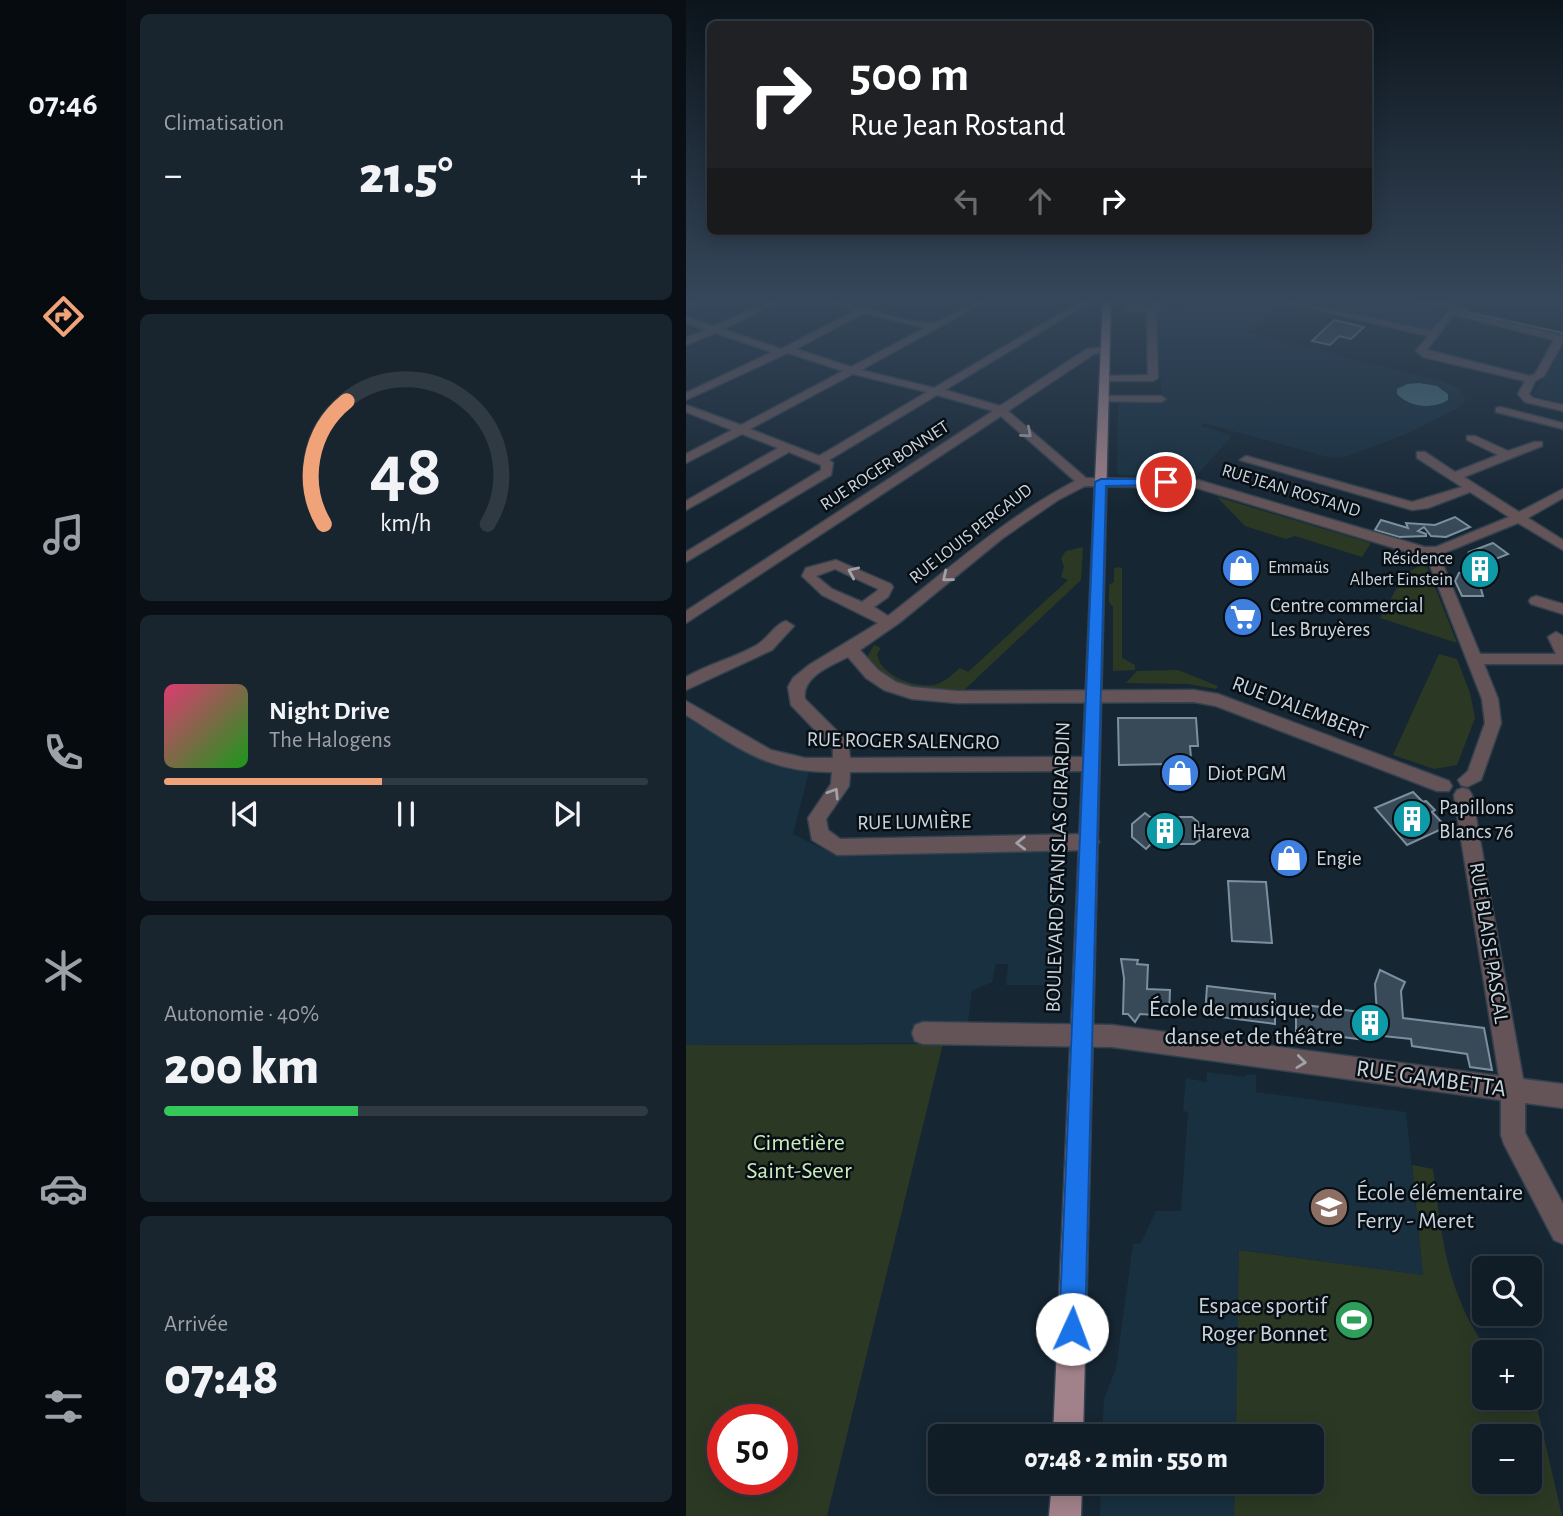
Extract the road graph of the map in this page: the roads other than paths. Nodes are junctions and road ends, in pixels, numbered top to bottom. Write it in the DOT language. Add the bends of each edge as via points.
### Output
graph roads {
  1 [pos="744,370"];
  2 [pos="850,370"];
  3 [pos="972,370"];
  4 [pos="1063,370"];
  5 [pos="1104,370"];
  6 [pos="1153,370"];
  7 [pos="1491,370"];
  8 [pos="1543,370"];
  9 [pos="1104,379"];
  10 [pos="1531,379"];
  11 [pos="936,391"];
  12 [pos="686,397"];
  13 [pos="1104,399"];
  14 [pos="1161,399"];
  15 [pos="686,408"];
  16 [pos="1563,408"];
  17 [pos="1500,410"];
  18 [pos="1002,411"];
  19 [pos="1563,426"];
  20 [pos="743,429"];
  21 [pos="1471,439"];
  22 [pos="1538,444"];
  23 [pos="789,447"];
  24 [pos="1421,455"];
  25 [pos="1508,456"];
  26 [pos="686,459"];
  27 [pos="820,460"];
  28 [pos="1246,460"];
  29 [pos="1455,477"];
  30 [pos="1092,482"];
  31 [pos="1472,487"];
  32 [pos="1563,493"];
  33 [pos="686,506"];
  34 [pos="1519,517"];
  35 [pos="686,540"];
  36 [pos="1563,546"];
  37 [pos="705,547"];
  38 [pos="1432,553"];
  39 [pos="686,558"];
  40 [pos="1536,601"];
  41 [pos="863,608"];
  42 [pos="1563,608"];
  43 [pos="686,618"];
  44 [pos="888,623"];
  45 [pos="786,626"];
  46 [pos="1556,637"];
  47 [pos="850,649"];
  48 [pos="1563,653"];
  49 [pos="1475,659"];
  50 [pos="1563,659"];
  51 [pos="686,684"];
  52 [pos="1094,695"];
  53 [pos="686,707"];
  54 [pos="1091,764"];
  55 [pos="843,767"];
  56 [pos="1465,788"];
  57 [pos="1089,842"];
  58 [pos="923,1034"];
  59 [pos="1083,1036"];
  60 [pos="1513,1090"];
  61 [pos="1563,1096"];
  62 [pos="1563,1231"];
  63 [pos="1068,1424"];
  64 [pos="1066,1494"];
  65 [pos="1065,1516"];
  1 -- 12 [label="street"];
  2 -- 11 [label="street"];
  2 -- 20 [label="street"];
  3 -- 11 [label="street"];
  4 -- 18 [label="street, RUE ROGER BONNET"];
  5 -- 9 [label="main road, BOULEVARD STANISLAS GIRARDIN"];
  6 -- 9 [label="street" via="1153,378"];
  7 -- 10 [label="street"];
  8 -- 10 [label="street"];
  9 -- 13 [label="main road, BOULEVARD STANISLAS GIRARDIN"];
  10 -- 16 [label="street" via="1524,397"];
  11 -- 18 [label="street"];
  11 -- 27 [label="street"];
  13 -- 14 [label="street"];
  13 -- 30 [label="main road, BOULEVARD STANISLAS GIRARDIN"];
  15 -- 20 [label="street"];
  17 -- 19 [label="street"];
  18 -- 30 [label="street, one-way"];
  18 -- 43 [label="street, RUE ROGER BONNET"];
  20 -- 23 [label="street"];
  20 -- 26 [label="street"];
  21 -- 25 [label="street"];
  22 -- 25 [label="street"];
  23 -- 27 [label="street"];
  23 -- 33 [label="street"];
  24 -- 29 [label="street"];
  25 -- 29 [label="street"];
  27 -- 37 [label="street" via="827,463 827,472"];
  28 -- 31 [label="street" via="1412,506"];
  29 -- 31 [label="street"];
  30 -- 38 [label="street, RUE JEAN ROSTAND" via="1198,484"];
  30 -- 44 [label="street, RUE LOUIS PERGAUD, one-way" via="1031,509"];
  30 -- 52 [label="main road, BOULEVARD STANISLAS GIRARDIN"];
  31 -- 34 [label="street"];
  32 -- 34 [label="street"];
  34 -- 36 [label="street"];
  34 -- 38 [label="street"];
  35 -- 37 [label="street"];
  37 -- 39 [label="street"];
  38 -- 49 [label="street"];
  40 -- 42 [label="street"];
  41 -- 41 [label="street, RUE LOUIS PERGAUD, one-way" via="886,587 836,564 811,571 809,576 818,588"];
  41 -- 44 [label="street, RUE LOUIS PERGAUD"];
  44 -- 47 [label="street, RUE LOUIS PERGAUD"];
  45 -- 51 [label="street" via="779,640"];
  46 -- 48 [label="street"];
  47 -- 52 [label="street, RUE D'ALEMBERT" via="872,674 912,693 957,697"];
  47 -- 55 [label="street, RUE LOUIS PERGAUD" via="809,673 794,692 797,701 842,747"];
  49 -- 50 [label="street"];
  49 -- 56 [label="street" via="1490,699 1493,723 1475,775"];
  52 -- 54 [label="main road, BOULEVARD STANISLAS GIRARDIN"];
  52 -- 56 [label="street, RUE D'ALEMBERT" via="1218,700 1443,786 1443,779 1458,775"];
  53 -- 55 [label="street, RUE ROGER SALENGRO" via="766,756"];
  54 -- 55 [label="street, RUE ROGER SALENGRO"];
  54 -- 57 [label="main road, BOULEVARD STANISLAS GIRARDIN"];
  57 -- 55 [label="street, RUE LUMIÈRE, one-way" via="838,846 819,834 817,818 840,786"];
  56 -- 60 [label="street, RUE BLAISE PASCAL"];
  57 -- 59 [label="main road, BOULEVARD STANISLAS GIRARDIN"];
  58 -- 59 [label="street, RUE GAMBETTA"];
  59 -- 60 [label="street, RUE GAMBETTA, one-way" via="1112,1036"];
  59 -- 63 [label="main road, BOULEVARD STANISLAS GIRARDIN"];
  60 -- 61 [label="street, RUE GAMBETTA"];
  60 -- 62 [label="street, RUE BLAISE PASCAL" via="1513,1135"];
  64 -- 65 [label="main road"];
}
